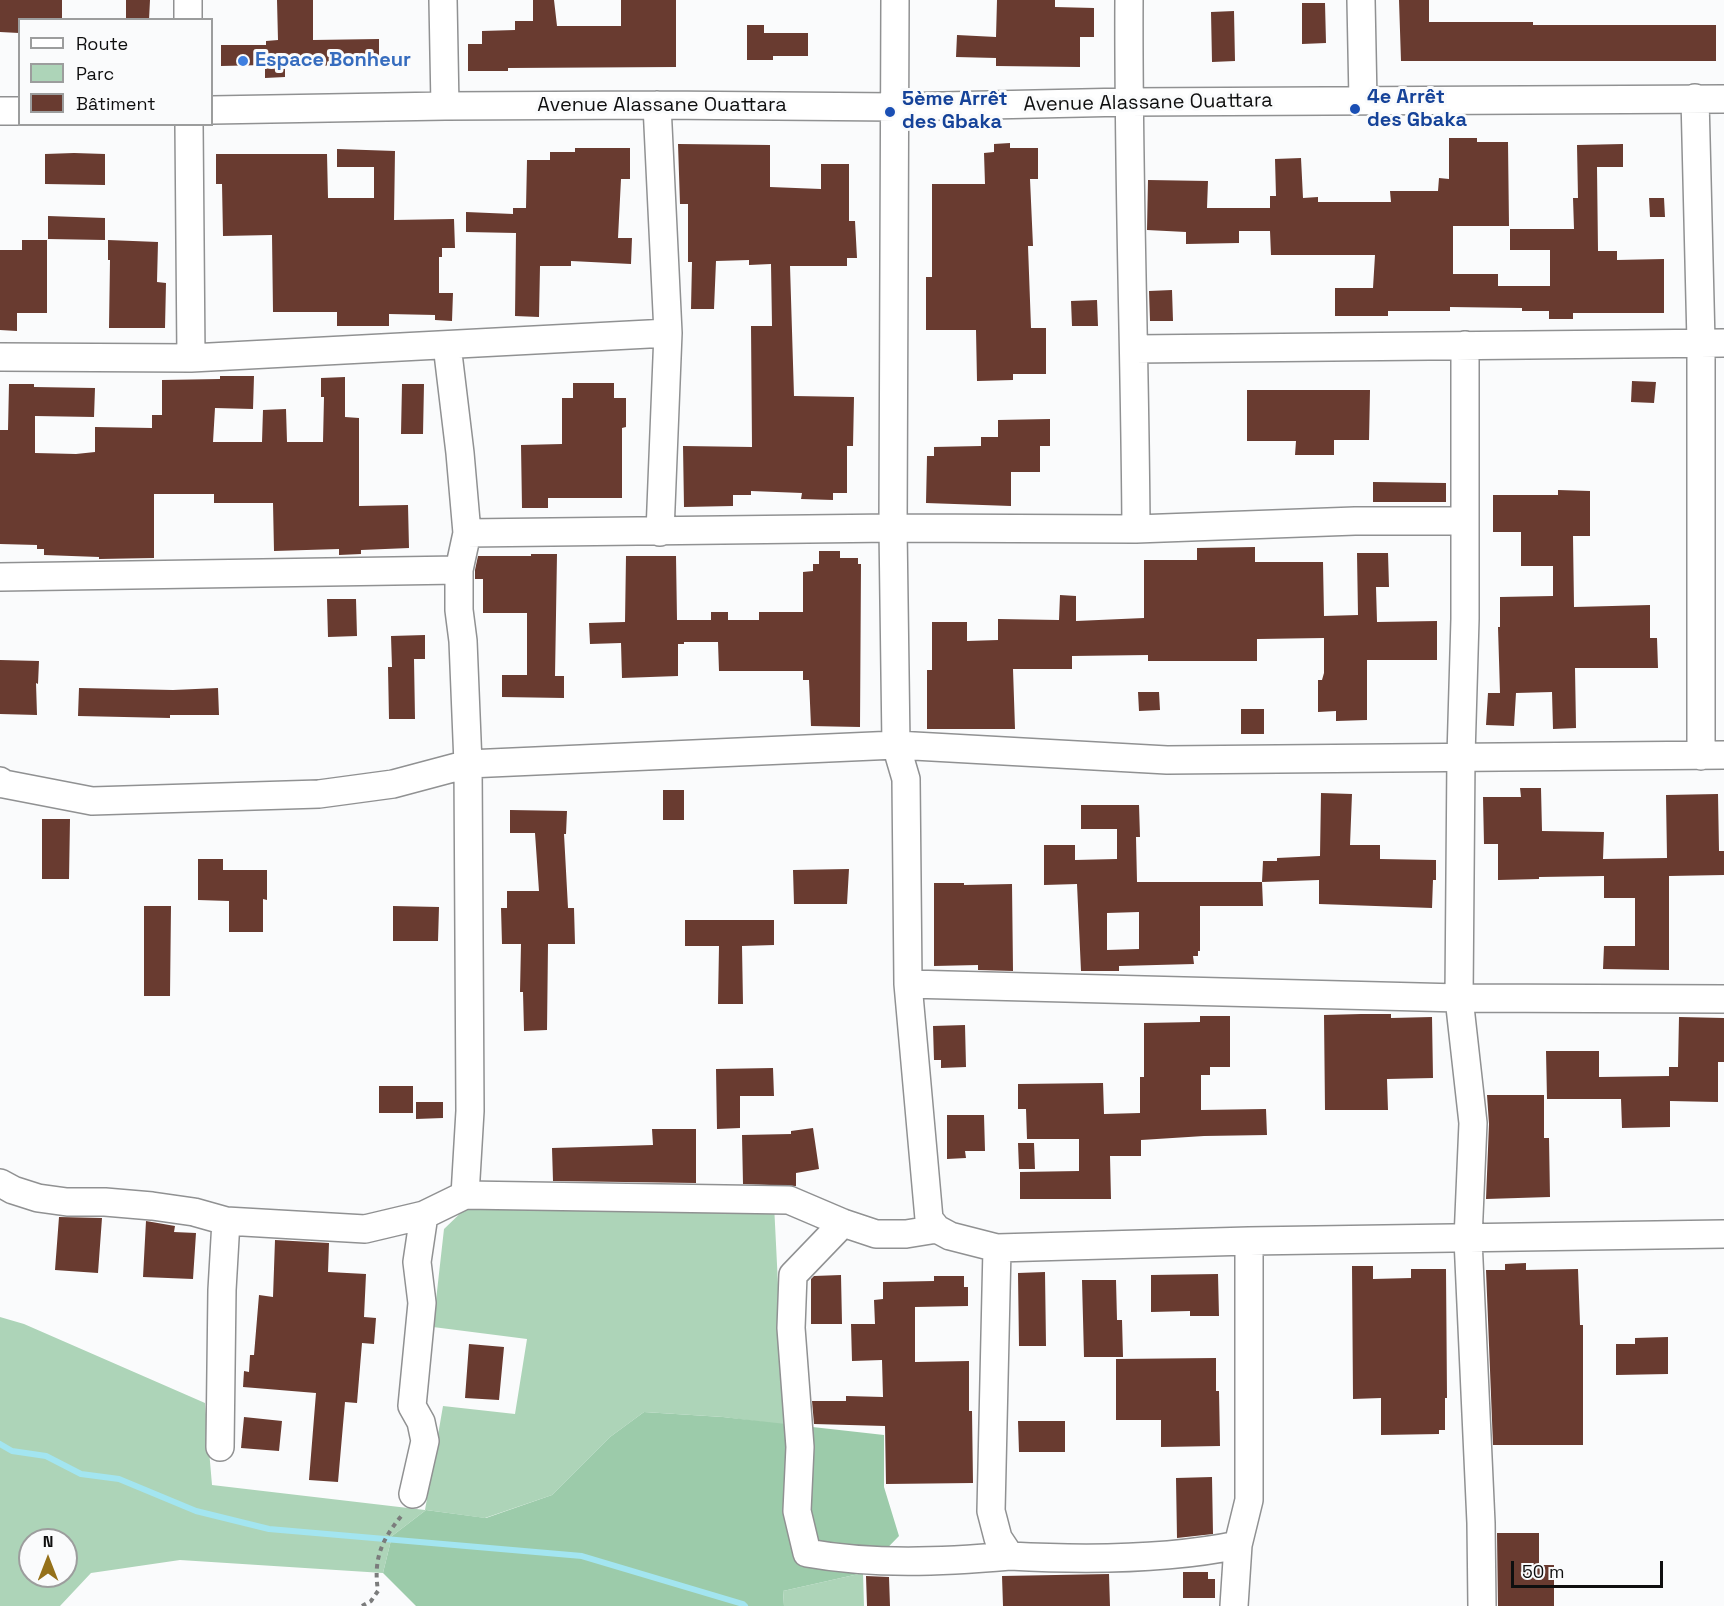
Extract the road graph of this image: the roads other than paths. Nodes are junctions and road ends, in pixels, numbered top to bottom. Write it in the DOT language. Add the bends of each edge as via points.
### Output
graph roads {
  1 [pos="188,0"];
  2 [pos="443,0"];
  3 [pos="895,0"];
  4 [pos="1129,0"];
  5 [pos="1361,0"];
  6 [pos="188,18"];
  7 [pos="1695,98"];
  8 [pos="1724,99"];
  9 [pos="1363,100"];
  10 [pos="1128,102"];
  11 [pos="657,105"];
  12 [pos="446,106"];
  13 [pos="896,107"];
  14 [pos="213,110"];
  15 [pos="0,111"];
  16 [pos="18,111"];
  17 [pos="189,126"];
  18 [pos="668,333"];
  19 [pos="1712,342"];
  20 [pos="447,345"];
  21 [pos="1465,345"];
  22 [pos="1135,349"];
  23 [pos="0,357"];
  24 [pos="191,358"];
  25 [pos="1464,521"];
  26 [pos="893,528"];
  27 [pos="1136,529"];
  28 [pos="660,532"];
  29 [pos="467,533"];
  30 [pos="459,570"];
  31 [pos="0,577"];
  32 [pos="896,745"];
  33 [pos="1461,756"];
  34 [pos="1712,756"];
  35 [pos="468,764"];
  36 [pos="0,781"];
  37 [pos="908,984"];
  38 [pos="1460,998"];
  39 [pos="1724,999"];
  40 [pos="0,1184"];
  41 [pos="465,1195"];
  42 [pos="424,1215"];
  43 [pos="226,1221"];
  44 [pos="843,1224"];
  45 [pos="937,1229"];
  46 [pos="1724,1234"];
  47 [pos="1468,1239"];
  48 [pos="1249,1241"];
  49 [pos="997,1248"];
  50 [pos="220,1448"];
  51 [pos="413,1494"];
  52 [pos="1238,1545"];
  53 [pos="1010,1556"];
  54 [pos="1234,1606"];
  55 [pos="1482,1606"];
  1 -- 6 [label="street"];
  2 -- 12 [label="street"];
  3 -- 13 [label="street"];
  4 -- 10 [label="street"];
  5 -- 9 [label="street"];
  7 -- 8 [label="street, Avenue Alassane Ouattara"];
  7 -- 9 [label="street, Avenue Alassane Ouattara"];
  7 -- 19 [label="street"];
  9 -- 10 [label="street, Avenue Alassane Ouattara"];
  10 -- 13 [label="street, Avenue Alassane Ouattara"];
  10 -- 22 [label="street"];
  11 -- 12 [label="street, Avenue Alassane Ouattara"];
  11 -- 13 [label="street, Avenue Alassane Ouattara"];
  11 -- 18 [label="street"];
  12 -- 14 [label="street, Avenue Alassane Ouattara"];
  13 -- 26 [label="street"];
  15 -- 16 [label="street"];
  17 -- 24 [label="street"];
  18 -- 20 [label="street"];
  18 -- 28 [label="street"];
  19 -- 21 [label="street"];
  19 -- 34 [label="street"];
  20 -- 24 [label="street"];
  20 -- 29 [label="street"];
  21 -- 22 [label="street"];
  21 -- 25 [label="street"];
  22 -- 27 [label="street"];
  23 -- 24 [label="street"];
  25 -- 27 [label="street"];
  25 -- 33 [label="street"];
  26 -- 27 [label="street"];
  26 -- 28 [label="street"];
  26 -- 32 [label="street"];
  28 -- 29 [label="street"];
  29 -- 30 [label="street"];
  30 -- 31 [label="street"];
  30 -- 35 [label="street"];
  32 -- 33 [label="street" via="1167,760"];
  32 -- 35 [label="street"];
  32 -- 37 [label="street" via="906,787"];
  33 -- 34 [label="street"];
  33 -- 38 [label="street"];
  35 -- 36 [label="street" via="393,784 319,794 92,801"];
  35 -- 41 [label="street" via="470,1112"];
  37 -- 38 [label="street"];
  37 -- 45 [label="street" via="929,1219"];
  38 -- 39 [label="street"];
  38 -- 47 [label="street" via="1473,1123"];
  40 -- 43 [label="street" via="38,1198 152,1206"];
  41 -- 42 [label="street"];
  41 -- 44 [label="street" via="789,1200"];
  42 -- 43 [label="street" via="365,1230"];
  42 -- 51 [label="street" via="417,1262 422,1303 412,1406 425,1441"];
  43 -- 50 [label="street"];
  44 -- 45 [label="street" via="876,1233"];
  44 -- 53 [label="street" via="793,1275 791,1328 800,1448 797,1511 807,1553 842,1559 939,1562"];
  45 -- 49 [label="street"];
  46 -- 47 [label="street"];
  47 -- 48 [label="street"];
  47 -- 55 [label="street"];
  48 -- 49 [label="street"];
  48 -- 52 [label="street" via="1249,1500"];
  49 -- 53 [label="street" via="992,1511 998,1538"];
  52 -- 53 [label="street" via="1202,1553 1066,1559"];
  52 -- 54 [label="street"];
}
